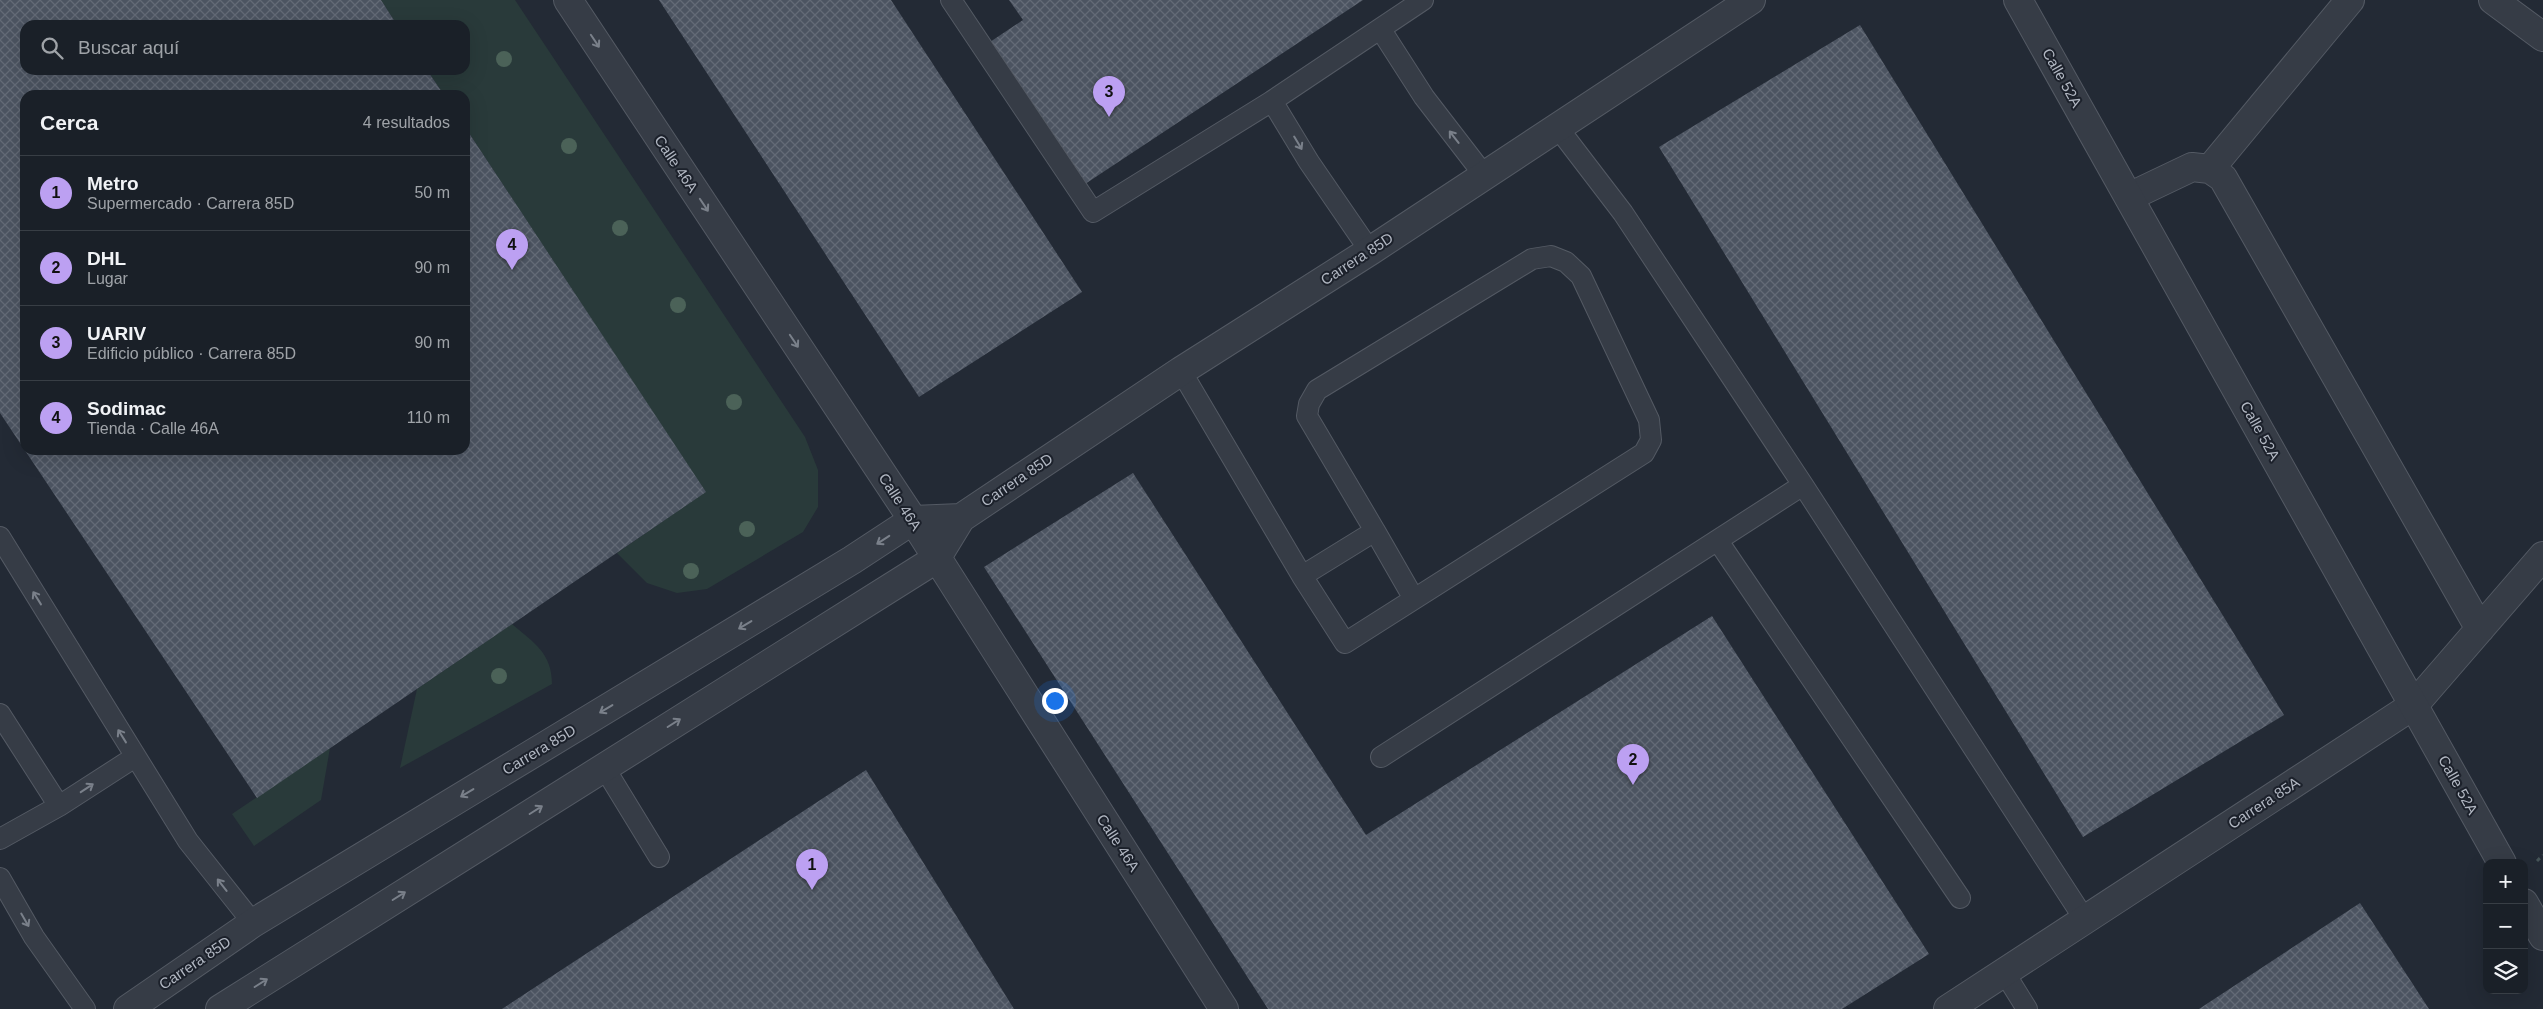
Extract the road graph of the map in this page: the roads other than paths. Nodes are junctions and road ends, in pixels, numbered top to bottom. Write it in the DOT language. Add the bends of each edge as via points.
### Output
graph roads {
  1 [pos="568,0"];
  2 [pos="951,0"];
  3 [pos="1423,0"];
  4 [pos="1751,0"];
  5 [pos="2018,0"];
  6 [pos="2350,0"];
  7 [pos="2493,0"];
  8 [pos="1381,30"];
  9 [pos="2543,37"];
  10 [pos="1272,101"];
  11 [pos="1558,128"];
  12 [pos="2210,169"];
  13 [pos="1484,176"];
  14 [pos="2129,197"];
  15 [pos="1370,251"];
  16 [pos="1181,371"];
  17 [pos="1803,485"];
  18 [pos="961,518"];
  19 [pos="913,520"];
  20 [pos="1375,531"];
  21 [pos="0,537"];
  22 [pos="1718,541"];
  23 [pos="2543,556"];
  24 [pos="936,559"];
  25 [pos="1302,576"];
  26 [pos="1414,599"];
  27 [pos="2480,629"];
  28 [pos="2414,705"];
  29 [pos="0,714"];
  30 [pos="135,757"];
  31 [pos="1381,757"];
  32 [pos="604,767"];
  33 [pos="59,806"];
  34 [pos="0,839"];
  35 [pos="659,857"];
  36 [pos="2500,859"];
  37 [pos="0,878"];
  38 [pos="1960,898"];
  39 [pos="2525,904"];
  40 [pos="2085,920"];
  41 [pos="253,923"];
  42 [pos="2543,936"];
  43 [pos="2004,972"];
  44 [pos="232,1006"];
  45 [pos="86,1009"];
  46 [pos="128,1009"];
  47 [pos="1224,1009"];
  48 [pos="1948,1009"];
  49 [pos="2027,1009"];
  1 -- 19 [label="street, Calle 46A, one-way"];
  2 -- 10 [label="lane" via="1093,212"];
  3 -- 8 [label="lane"];
  4 -- 11 [label="street, Carrera 85D"];
  5 -- 14 [label="street, Calle 52A"];
  6 -- 12 [label="street"];
  7 -- 9 [label="street"];
  8 -- 10 [label="lane"];
  13 -- 8 [label="lane, one-way" via="1424,97"];
  10 -- 15 [label="lane, one-way"];
  11 -- 13 [label="street, Carrera 85D"];
  11 -- 17 [label="lane" via="1622,213"];
  12 -- 14 [label="street" via="2192,167"];
  12 -- 27 [label="street" via="2223,178"];
  13 -- 15 [label="street, Carrera 85D"];
  14 -- 28 [label="street, Calle 52A"];
  15 -- 16 [label="street, Carrera 85D"];
  16 -- 18 [label="street, Carrera 85D"];
  16 -- 25 [label="lane"];
  17 -- 22 [label="lane"];
  17 -- 40 [label="lane"];
  18 -- 19 [label="street"];
  18 -- 24 [label="street, Carrera 85D"];
  19 -- 24 [label="street, Calle 46A"];
  19 -- 41 [label="street, Carrera 85D, one-way"];
  20 -- 25 [label="lane"];
  20 -- 26 [label="lane"];
  20 -- 26 [label="lane" via="1307,416 1317,390 1532,259 1551,256 1566,262 1581,276 1648,420 1651,440 1644,453"];
  30 -- 21 [label="lane, one-way"];
  22 -- 31 [label="lane"];
  22 -- 38 [label="lane"];
  23 -- 27 [label="street, Carrera 85A"];
  32 -- 24 [label="street, Carrera 85D, one-way"];
  24 -- 47 [label="street, Calle 46A"];
  25 -- 26 [label="lane" via="1345,643"];
  27 -- 28 [label="street, Carrera 85A"];
  28 -- 36 [label="street, Calle 52A"];
  28 -- 40 [label="street, Carrera 85A"];
  29 -- 33 [label="lane"];
  33 -- 30 [label="lane, one-way"];
  41 -- 30 [label="lane, one-way" via="188,841"];
  32 -- 35 [label="lane"];
  44 -- 32 [label="street, Carrera 85D, one-way"];
  33 -- 34 [label="lane"];
  37 -- 45 [label="lane, one-way" via="34,937"];
  39 -- 42 [label="street"];
  40 -- 43 [label="street, Carrera 85A"];
  41 -- 46 [label="street, Carrera 85D"];
  43 -- 48 [label="street, Carrera 85A"];
  43 -- 49 [label="lane"];
}
